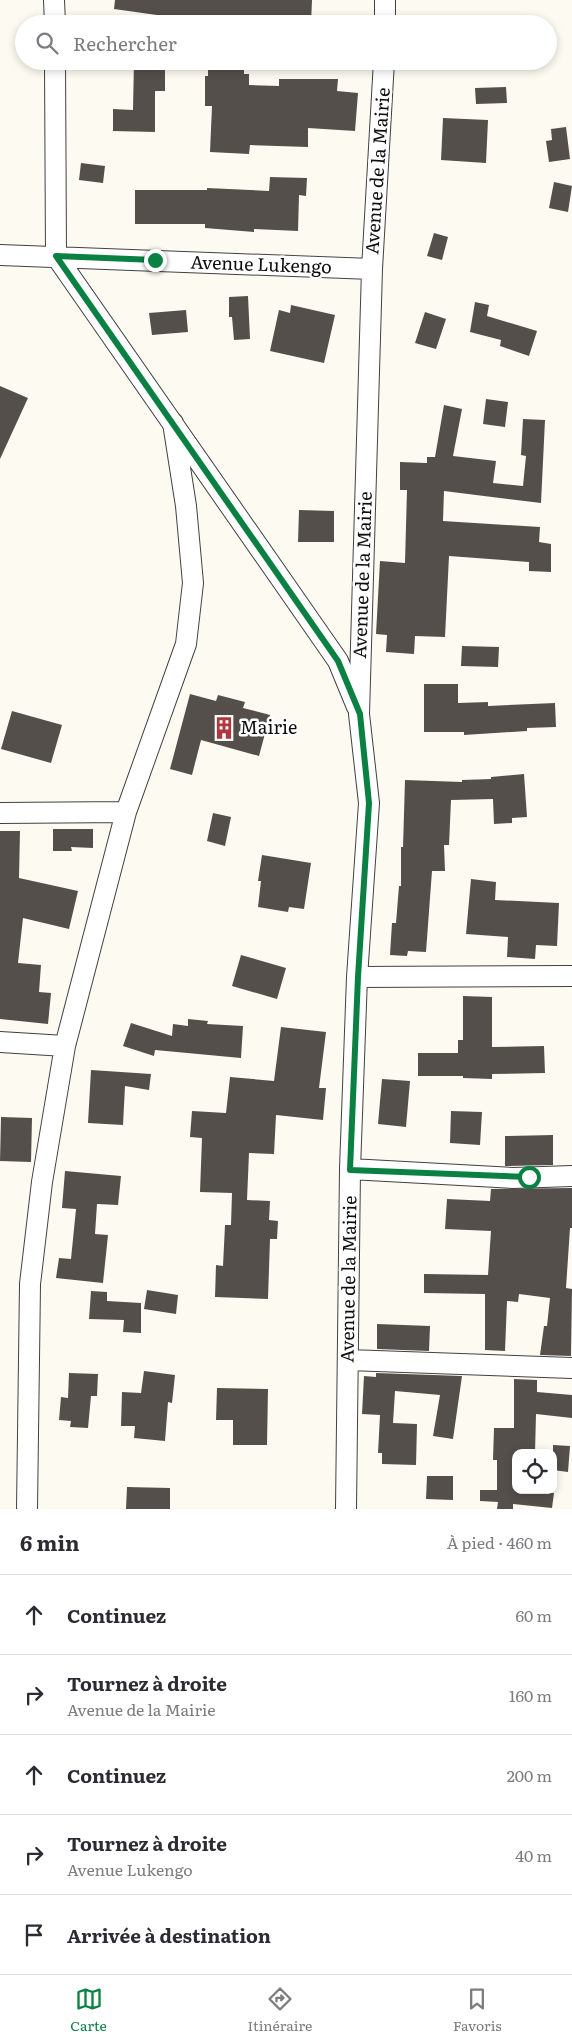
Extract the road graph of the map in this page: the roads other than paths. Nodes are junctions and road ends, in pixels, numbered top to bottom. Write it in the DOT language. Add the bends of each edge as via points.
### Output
graph roads {
  1 [pos="54,0"];
  2 [pos="385,0"];
  3 [pos="54,15"];
  4 [pos="385,15"];
  5 [pos="55,70"];
  6 [pos="383,70"];
  7 [pos="0,256"];
  8 [pos="56,256"];
  9 [pos="372,269"];
  10 [pos="173,424"];
  11 [pos="360,714"];
  12 [pos="126,812"];
  13 [pos="0,813"];
  14 [pos="572,976"];
  15 [pos="358,977"];
  16 [pos="0,1042"];
  17 [pos="65,1046"];
  18 [pos="350,1170"];
  19 [pos="572,1176"];
  20 [pos="348,1360"];
  21 [pos="572,1368"];
  22 [pos="28,1509"];
  23 [pos="346,1509"];
  1 -- 3 [label="street"];
  2 -- 4 [label="street"];
  5 -- 8 [label="street"];
  6 -- 9 [label="street, Avenue de la Mairie"];
  7 -- 8 [label="street, Avenue Lukengo"];
  8 -- 9 [label="street, Avenue Lukengo"];
  8 -- 10 [label="street"];
  9 -- 11 [label="street, Avenue de la Mairie"];
  10 -- 11 [label="street" via="338,661"];
  10 -- 12 [label="street" via="186,506 193,583 186,644"];
  11 -- 15 [label="street, Avenue de la Mairie" via="369,803"];
  12 -- 13 [label="street"];
  12 -- 17 [label="street"];
  14 -- 15 [label="street"];
  15 -- 18 [label="street, Avenue de la Mairie"];
  16 -- 17 [label="street"];
  17 -- 22 [label="street" via="42,1182 30,1284"];
  18 -- 19 [label="street" via="513,1178"];
  18 -- 20 [label="street, Avenue de la Mairie"];
  20 -- 21 [label="street"];
  20 -- 23 [label="street, Avenue de la Mairie"];
}
